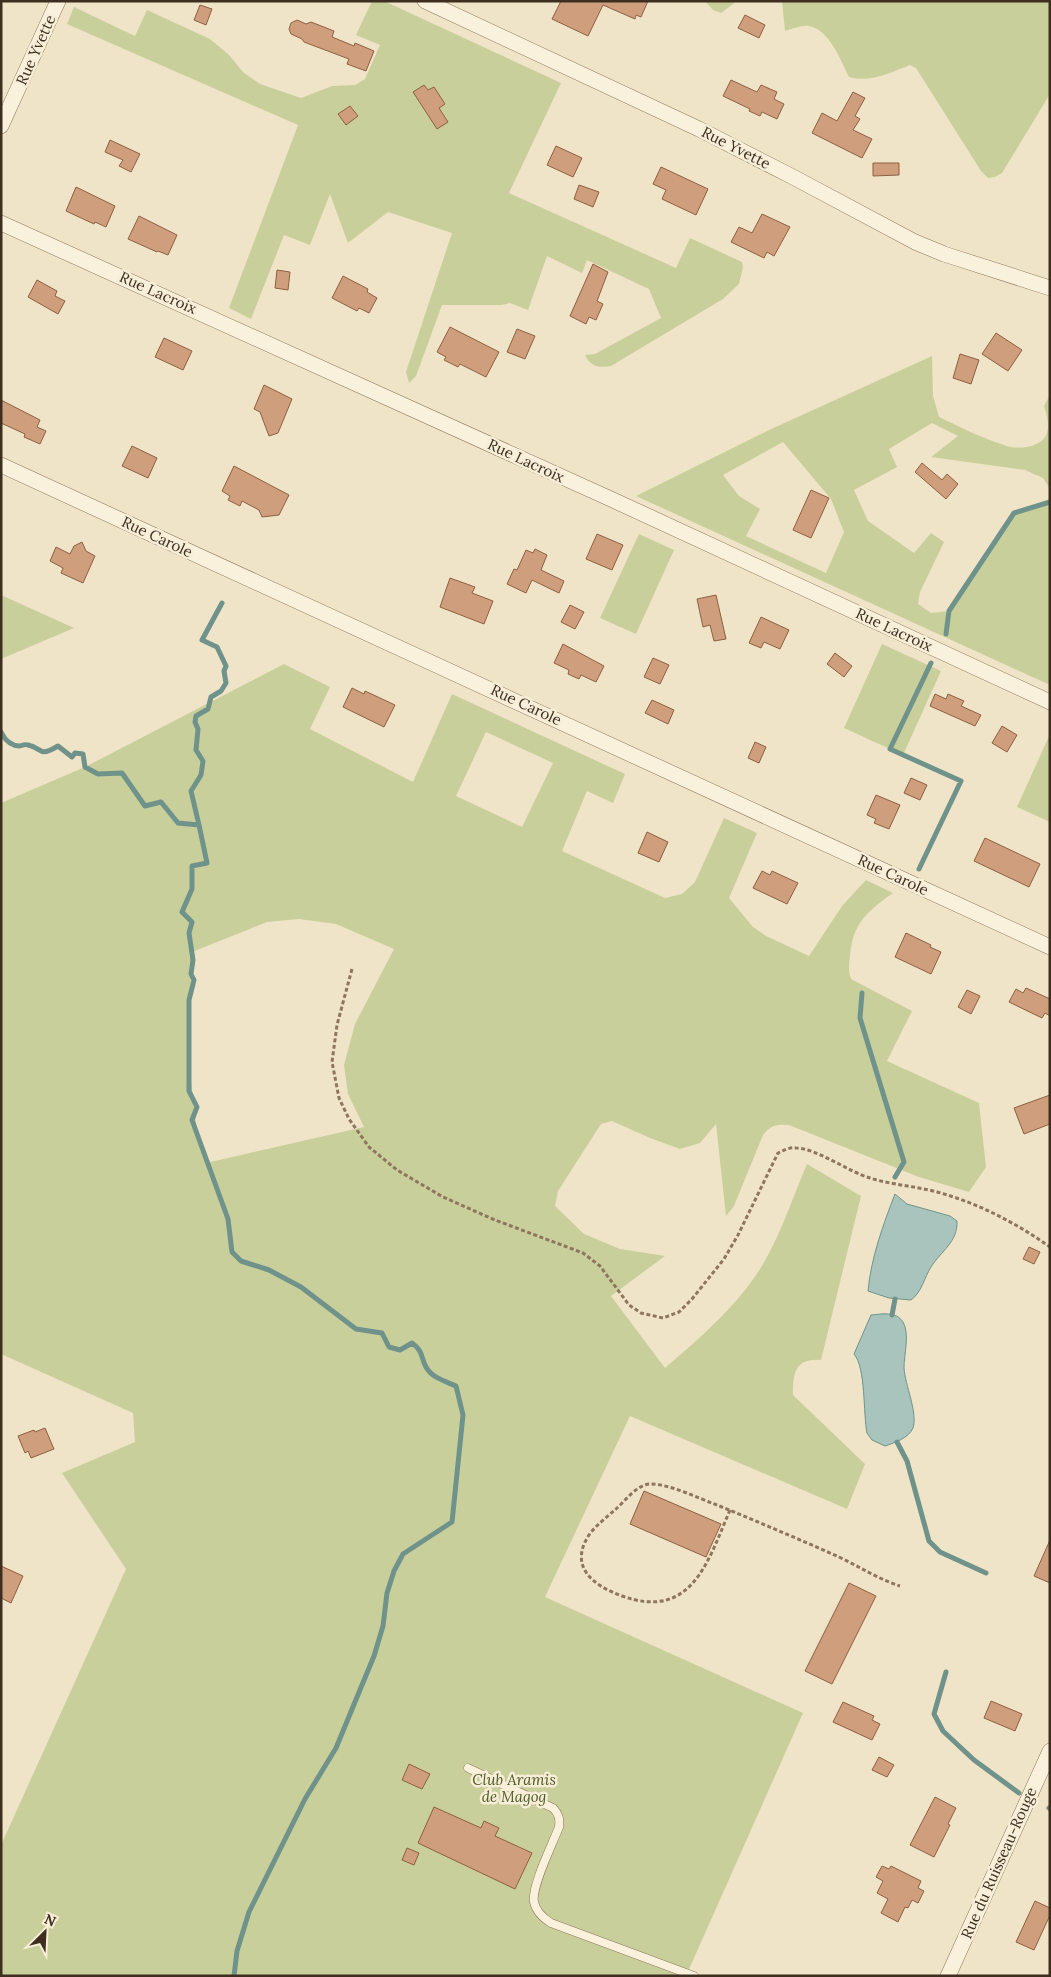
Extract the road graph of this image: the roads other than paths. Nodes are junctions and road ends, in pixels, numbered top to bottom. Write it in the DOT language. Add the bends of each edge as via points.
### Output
graph roads {
  1 [pos="58,1"];
  2 [pos="425,1"];
  3 [pos="1,126"];
  4 [pos="1,223"];
  5 [pos="1050,288"];
  6 [pos="1,465"];
  7 [pos="1050,702"];
  8 [pos="1050,947"];
  9 [pos="1050,1751"];
  10 [pos="468,1768"];
  11 [pos="694,1976"];
  12 [pos="948,1976"];
  1 -- 3 [label="street, Rue Yvette"];
  2 -- 5 [label="street, Rue Yvette" via="698,128 915,242"];
  4 -- 7 [label="street, Rue Lacroix"];
  6 -- 8 [label="street, Rue Carole"];
  9 -- 12 [label="street, Rue du Ruisseau-Rouge"];
  10 -- 11 [label="lane" via="558,1813 559,1827 534,1893 536,1909 542,1917"];
}
